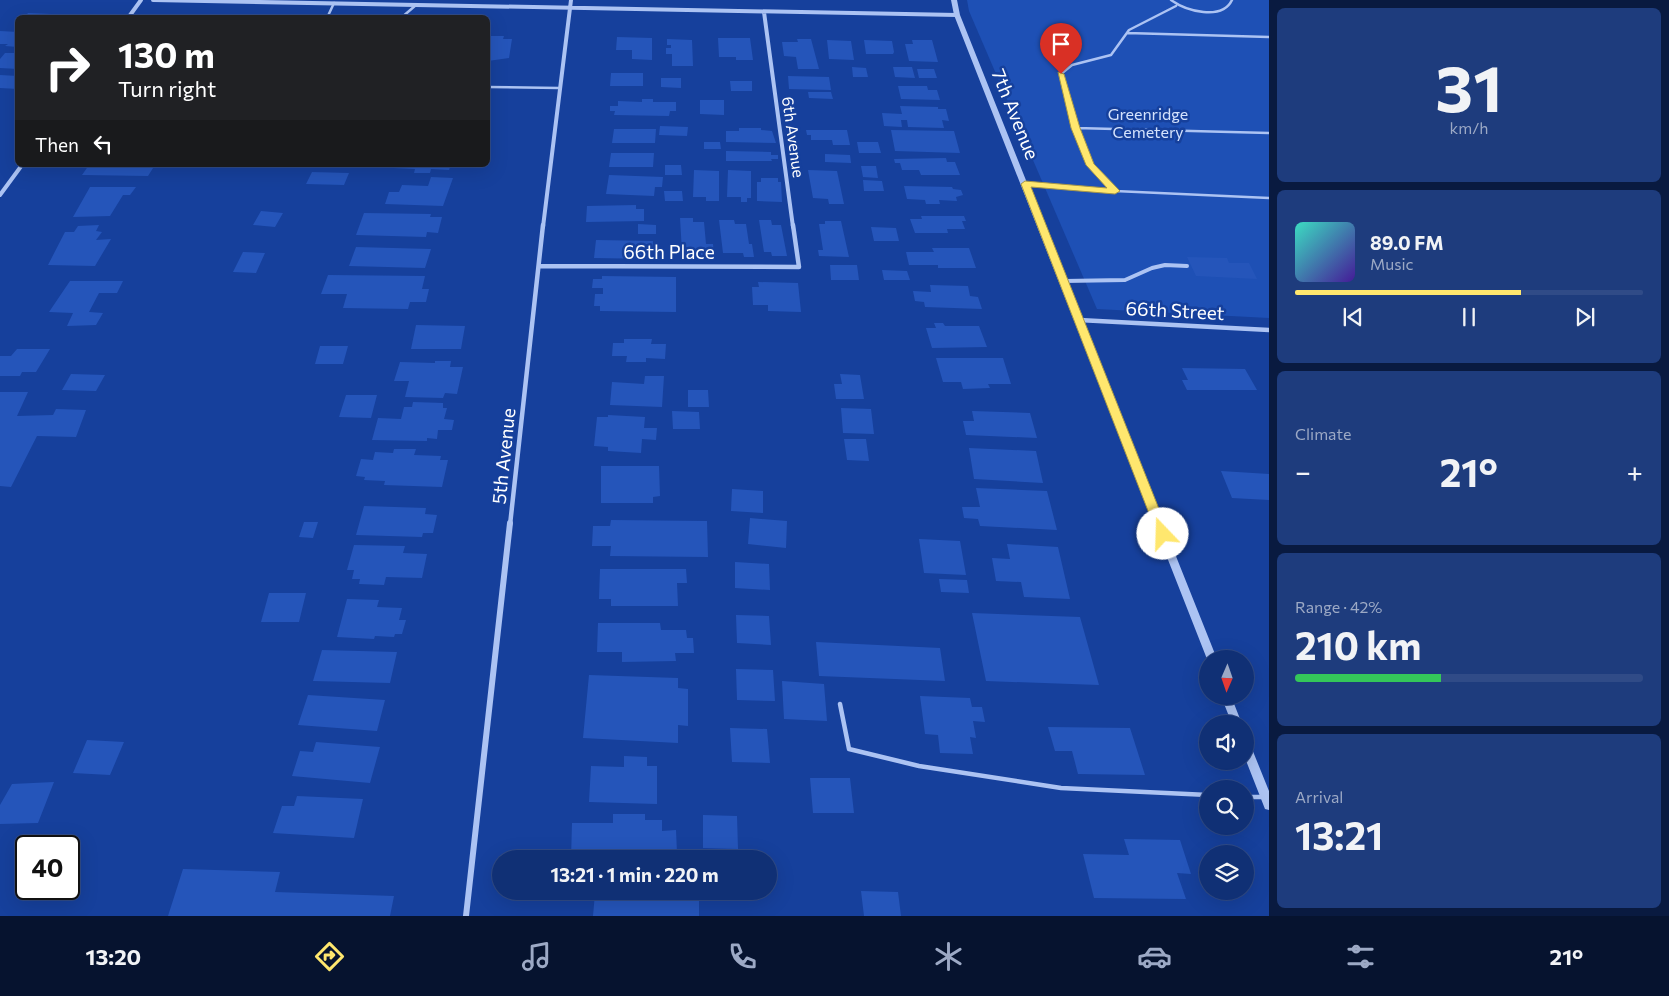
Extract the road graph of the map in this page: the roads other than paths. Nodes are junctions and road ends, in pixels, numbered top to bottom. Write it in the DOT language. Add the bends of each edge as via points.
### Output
graph roads {
  1 [pos="141,0"];
  2 [pos="153,0"];
  3 [pos="571,0"];
  4 [pos="954,0"];
  5 [pos="1170,0"];
  6 [pos="1232,0"];
  7 [pos="334,3"];
  8 [pos="416,5"];
  9 [pos="1176,6"];
  10 [pos="570,8"];
  11 [pos="764,12"];
  12 [pos="130,15"];
  13 [pos="328,15"];
  14 [pos="404,15"];
  15 [pos="958,15"];
  16 [pos="1127,34"];
  17 [pos="1269,37"];
  18 [pos="490,87"];
  19 [pos="560,88"];
  20 [pos="1076,128"];
  21 [pos="1269,133"];
  22 [pos="21,167"];
  23 [pos="1025,184"];
  24 [pos="1115,191"];
  25 [pos="0,195"];
  26 [pos="1269,198"];
  27 [pos="539,266"];
  28 [pos="1187,266"];
  29 [pos="799,267"];
  30 [pos="1064,281"];
  31 [pos="1079,320"];
  32 [pos="1269,330"];
  33 [pos="1208,650"];
  34 [pos="840,704"];
  35 [pos="1254,766"];
  36 [pos="1199,795"];
  37 [pos="1254,798"];
  38 [pos="1268,801"];
  39 [pos="466,916"];
  1 -- 12 [label="street"];
  2 -- 7 [label="street"];
  3 -- 10 [label="street, 5th Avenue"];
  4 -- 15 [label="street, 7th Avenue"];
  5 -- 9 [label="lane"];
  6 -- 9 [label="lane" via="1219,12"];
  7 -- 8 [label="street"];
  7 -- 13 [label="lane"];
  8 -- 10 [label="street"];
  8 -- 14 [label="lane"];
  9 -- 16 [label="lane"];
  10 -- 11 [label="street"];
  10 -- 19 [label="street, 5th Avenue"];
  11 -- 15 [label="street"];
  11 -- 29 [label="street, 6th Avenue"];
  15 -- 23 [label="street, 7th Avenue"];
  16 -- 17 [label="lane"];
  16 -- 20 [label="lane" via="1111,55 1072,65 1061,74"];
  18 -- 19 [label="lane"];
  19 -- 27 [label="street, 5th Avenue"];
  20 -- 21 [label="lane"];
  20 -- 24 [label="lane" via="1090,165"];
  22 -- 25 [label="street"];
  23 -- 24 [label="lane"];
  23 -- 30 [label="street, 7th Avenue"];
  24 -- 26 [label="lane"];
  27 -- 29 [label="street, 66th Place"];
  27 -- 39 [label="street, 5th Avenue"];
  28 -- 30 [label="lane" via="1165,265 1125,280"];
  30 -- 31 [label="street, 7th Avenue"];
  31 -- 32 [label="street, 66th Street"];
  31 -- 33 [label="street, 7th Avenue"];
  34 -- 36 [label="lane" via="849,749 919,766 1061,788"];
  35 -- 38 [label="street"];
  37 -- 38 [label="lane"];
}
